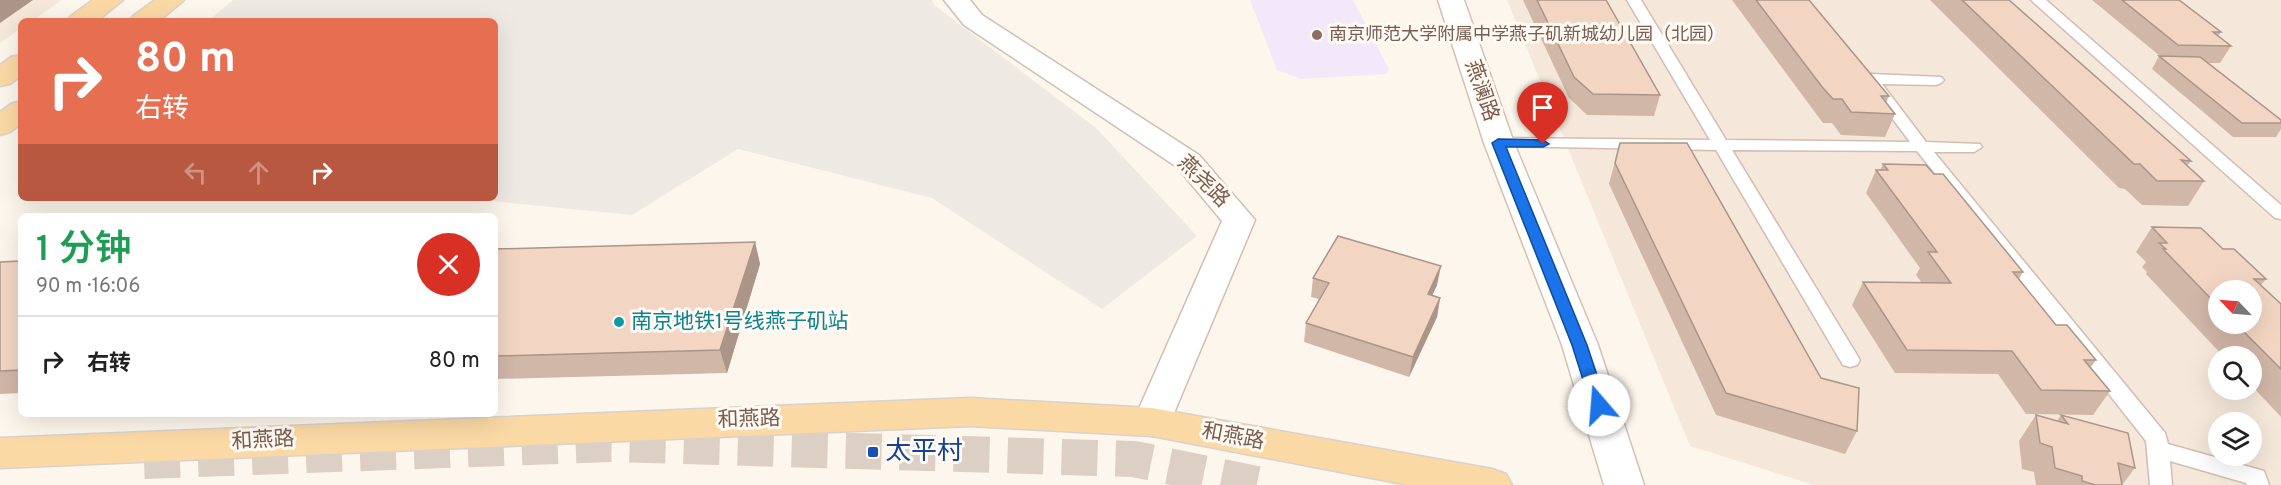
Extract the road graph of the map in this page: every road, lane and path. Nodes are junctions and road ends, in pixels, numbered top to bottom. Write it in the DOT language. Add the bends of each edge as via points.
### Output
graph roads {
  1 [pos="110,0"];
  2 [pos="171,0"];
  3 [pos="957,0"];
  4 [pos="1451,0"];
  5 [pos="1634,0"];
  6 [pos="2038,0"];
  7 [pos="84,18"];
  8 [pos="146,18"];
  9 [pos="18,65"];
  10 [pos="0,78"];
  11 [pos="1936,80"];
  12 [pos="18,112"];
  13 [pos="0,126"];
  14 [pos="1498,143"];
  15 [pos="1721,145"];
  16 [pos="1922,147"];
  17 [pos="1974,147"];
  18 [pos="2281,214"];
  19 [pos="1850,360"];
  20 [pos="1152,422"];
  21 [pos="2158,449"];
  22 [pos="0,453"];
  23 [pos="1492,485"];
  24 [pos="1624,485"];
  25 [pos="2161,485"];
  26 [pos="2258,485"];
  1 -- 7 [label="main road"];
  2 -- 8 [label="main road"];
  3 -- 20 [label="street, 燕尧路" via="973,20 1188,162 1239,220"];
  4 -- 14 [label="street, 燕澜路"];
  5 -- 15 [label="lane"];
  6 -- 18 [label="lane"];
  9 -- 10 [label="main road"];
  11 -- 16 [label="lane" via="1871,79"];
  12 -- 13 [label="main road"];
  14 -- 15 [label="lane"];
  14 -- 24 [label="street, 燕澜路" via="1580,345"];
  15 -- 16 [label="lane"];
  15 -- 19 [label="lane"];
  16 -- 17 [label="lane"];
  16 -- 21 [label="lane" via="2157,439"];
  20 -- 22 [label="main road, 和燕路" via="970,412"];
  20 -- 23 [label="main road, 和燕路"];
  21 -- 25 [label="lane"];
  21 -- 26 [label="lane" via="2256,477"];
}
